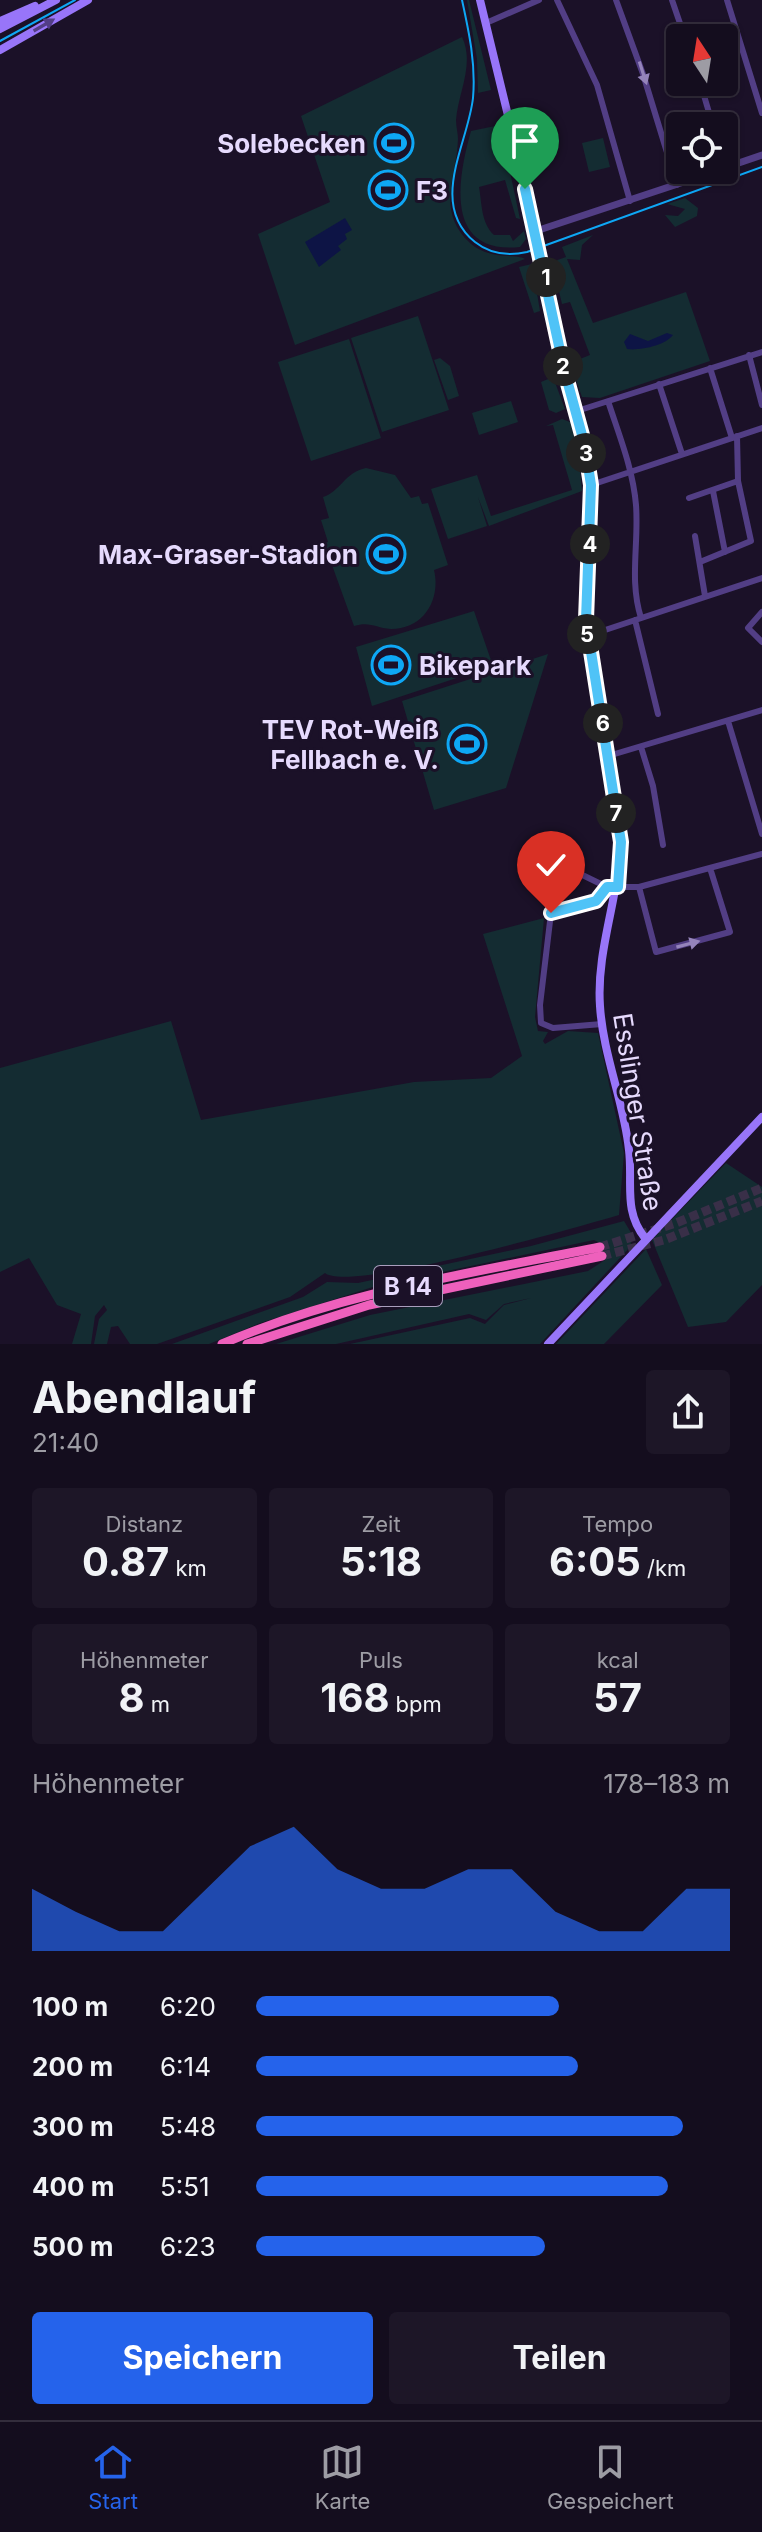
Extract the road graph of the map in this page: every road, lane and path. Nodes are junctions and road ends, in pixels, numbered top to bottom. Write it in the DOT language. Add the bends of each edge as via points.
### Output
graph roads {
  1 [pos="39,0"];
  2 [pos="54,0"];
  3 [pos="88,0"];
  4 [pos="480,0"];
  5 [pos="539,0"];
  6 [pos="557,0"];
  7 [pos="616,0"];
  8 [pos="672,0"];
  9 [pos="727,0"];
  10 [pos="17,12"];
  11 [pos="0,21"];
  12 [pos="486,23"];
  13 [pos="680,24"];
  14 [pos="0,29"];
  15 [pos="0,50"];
  16 [pos="762,113"];
  17 [pos="762,155"];
  18 [pos="738,163"];
  19 [pos="677,185"];
  20 [pos="630,201"];
  21 [pos="536,231"];
  22 [pos="762,352"];
  23 [pos="749,355"];
  24 [pos="710,368"];
  25 [pos="659,384"];
  26 [pos="608,401"];
  27 [pos="762,405"];
  28 [pos="577,411"];
  29 [pos="762,428"];
  30 [pos="735,437"];
  31 [pos="682,454"];
  32 [pos="630,472"];
  33 [pos="738,481"];
  34 [pos="591,485"];
  35 [pos="713,491"];
  36 [pos="689,498"];
  37 [pos="695,536"];
  38 [pos="725,552"];
  39 [pos="700,562"];
  40 [pos="762,578"];
  41 [pos="705,596"];
  42 [pos="762,612"];
  43 [pos="638,619"];
  44 [pos="587,636"];
  45 [pos="762,642"];
  46 [pos="762,710"];
  47 [pos="658,714"];
  48 [pos="728,721"];
  49 [pos="641,747"];
  50 [pos="608,756"];
  51 [pos="762,834"];
  52 [pos="663,845"];
  53 [pos="762,854"];
  54 [pos="566,867"];
  55 [pos="710,868"];
  56 [pos="607,887"];
  57 [pos="618,887"];
  58 [pos="639,887"];
  59 [pos="602,1024"];
  60 [pos="762,1117"];
  61 [pos="645,1238"];
  62 [pos="222,1344"];
  63 [pos="247,1344"];
  64 [pos="548,1344"];
  1 -- 10 [label="street"];
  2 -- 10 [label="main road"];
  2 -- 14 [label="main road"];
  15 -- 3 [label="main road, one-way"];
  4 -- 12 [label="main road, Esslinger Straße"];
  5 -- 12 [label="street"];
  6 -- 20 [label="street" via="597,85"];
  7 -- 19 [label="street, one-way"];
  8 -- 13 [label="street"];
  9 -- 16 [label="street"];
  10 -- 11 [label="main road"];
  12 -- 21 [label="main road, Esslinger Straße"];
  17 -- 18 [label="street"];
  19 -- 20 [label="street"];
  20 -- 21 [label="street"];
  21 -- 28 [label="main road, Esslinger Straße"];
  22 -- 23 [label="street"];
  23 -- 24 [label="street"];
  23 -- 27 [label="street"];
  24 -- 25 [label="street"];
  24 -- 30 [label="street"];
  25 -- 26 [label="street"];
  25 -- 31 [label="street"];
  26 -- 28 [label="street"];
  26 -- 32 [label="street"];
  28 -- 34 [label="main road, Esslinger Straße"];
  29 -- 30 [label="street"];
  30 -- 31 [label="street"];
  30 -- 33 [label="street"];
  31 -- 32 [label="street"];
  32 -- 34 [label="street"];
  32 -- 43 [label="street" via="637,523 633,594"];
  33 -- 35 [label="street"];
  33 -- 38 [label="street" via="751,541"];
  34 -- 44 [label="main road, Esslinger Straße"];
  35 -- 36 [label="street"];
  35 -- 38 [label="street"];
  37 -- 39 [label="street"];
  38 -- 39 [label="street"];
  39 -- 41 [label="street"];
  40 -- 41 [label="street"];
  41 -- 43 [label="street"];
  42 -- 45 [label="street" via="748,628"];
  43 -- 44 [label="street"];
  43 -- 47 [label="street"];
  44 -- 50 [label="main road, Esslinger Straße"];
  46 -- 48 [label="street"];
  48 -- 49 [label="street"];
  48 -- 51 [label="street"];
  49 -- 50 [label="street"];
  49 -- 52 [label="street"];
  50 -- 57 [label="main road, Esslinger Straße" via="621,842"];
  53 -- 55 [label="street"];
  54 -- 56 [label="street"];
  55 -- 58 [label="street"];
  58 -- 55 [label="street, one-way" via="656,952 730,932"];
  56 -- 57 [label="street"];
  56 -- 59 [label="street" via="596,901 551,913 539,1015 541,1023 553,1028"];
  57 -- 58 [label="street"];
  57 -- 59 [label="main road, Esslinger Straße" via="599,989"];
  59 -- 61 [label="main road, Esslinger Straße" via="629,1148 631,1215"];
  60 -- 61 [label="main road"];
  61 -- 64 [label="main road"];
  62 -- 63 [label="highway, B 14" via="378,1292 601,1252 369,1305"];
}
